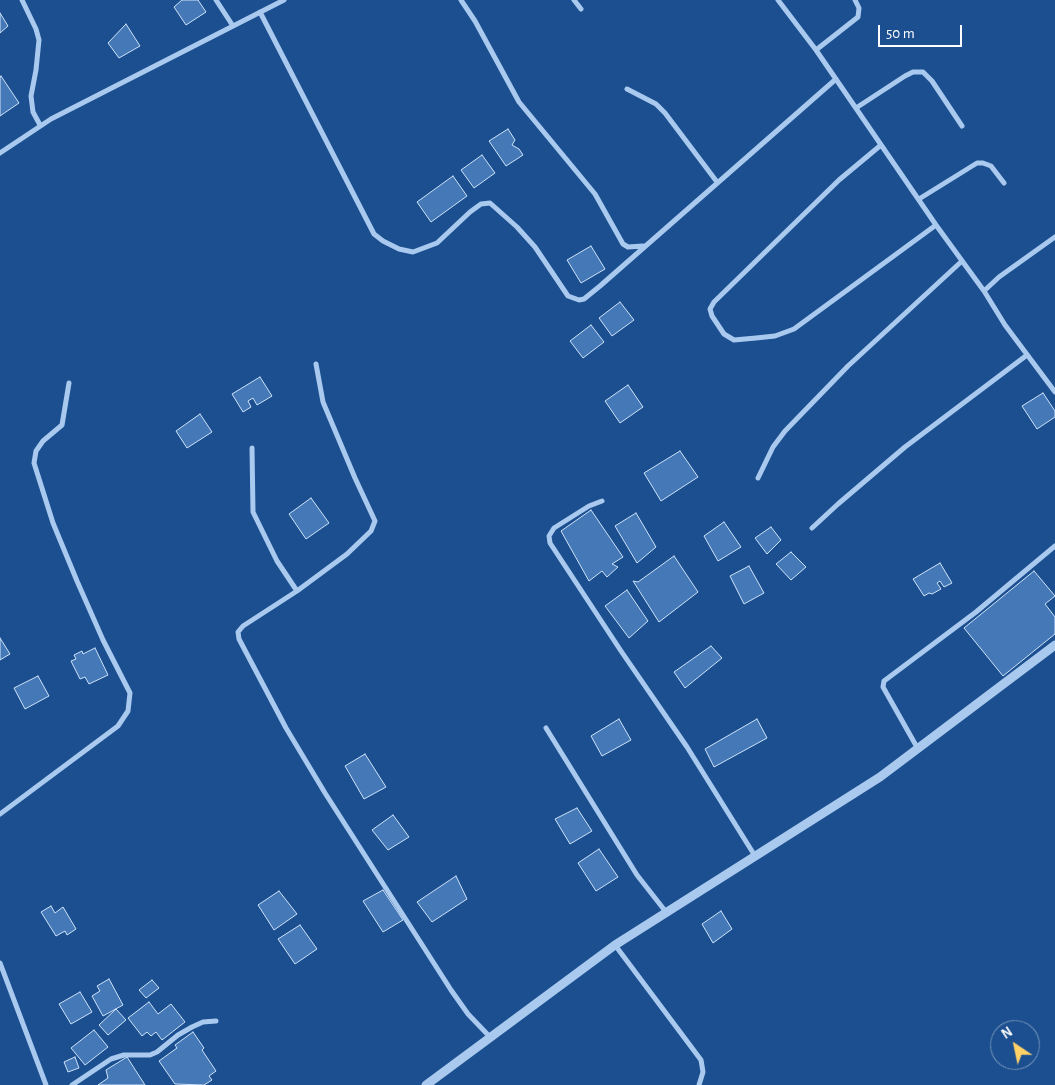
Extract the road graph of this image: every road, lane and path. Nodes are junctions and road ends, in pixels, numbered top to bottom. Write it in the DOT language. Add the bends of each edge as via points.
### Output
graph roads {
  1 [pos="22,0"];
  2 [pos="216,0"];
  3 [pos="284,0"];
  4 [pos="461,0"];
  5 [pos="574,0"];
  6 [pos="778,0"];
  7 [pos="856,0"];
  8 [pos="581,9"];
  9 [pos="260,12"];
  10 [pos="233,26"];
  11 [pos="816,50"];
  12 [pos="836,79"];
  13 [pos="628,89"];
  14 [pos="856,108"];
  15 [pos="40,125"];
  16 [pos="962,126"];
  17 [pos="881,145"];
  18 [pos="0,154"];
  19 [pos="717,182"];
  20 [pos="1004,183"];
  21 [pos="919,199"];
  22 [pos="936,224"];
  23 [pos="1055,237"];
  24 [pos="644,246"];
  25 [pos="962,261"];
  26 [pos="984,291"];
  27 [pos="1027,355"];
  28 [pos="316,364"];
  29 [pos="69,383"];
  30 [pos="1055,392"];
  31 [pos="252,448"];
  32 [pos="758,478"];
  33 [pos="602,501"];
  34 [pos="812,528"];
  35 [pos="1055,546"];
  36 [pos="297,591"];
  37 [pos="1055,645"];
  38 [pos="546,728"];
  39 [pos="918,749"];
  40 [pos="0,814"];
  41 [pos="754,856"];
  42 [pos="666,912"];
  43 [pos="615,945"];
  44 [pos="0,963"];
  45 [pos="216,1021"];
  46 [pos="490,1037"];
  47 [pos="46,1085"];
  48 [pos="72,1085"];
  49 [pos="426,1085"];
  50 [pos="699,1085"];
  1 -- 15 [label="street" via="39,40 31,96 33,112"];
  2 -- 10 [label="street"];
  3 -- 9 [label="street"];
  4 -- 24 [label="street" via="519,102 595,194 623,244 628,247"];
  5 -- 8 [label="street"];
  6 -- 11 [label="street"];
  7 -- 11 [label="street" via="858,17"];
  9 -- 10 [label="street"];
  9 -- 24 [label="street" via="374,234 383,242 413,252 437,243 470,212 481,204 490,204 535,247 568,296 579,300 600,286"];
  10 -- 15 [label="street"];
  11 -- 12 [label="street"];
  12 -- 14 [label="street"];
  12 -- 19 [label="street"];
  13 -- 19 [label="street" via="656,104 665,113"];
  14 -- 16 [label="street" via="905,76 923,72"];
  14 -- 17 [label="street"];
  15 -- 18 [label="street"];
  17 -- 21 [label="street"];
  17 -- 22 [label="street" via="839,180 714,302 710,309 712,316 724,334 734,340 762,338 794,329"];
  19 -- 24 [label="street"];
  20 -- 21 [label="street" via="991,166 977,163"];
  21 -- 22 [label="street"];
  22 -- 25 [label="street"];
  23 -- 26 [label="street" via="998,277"];
  25 -- 26 [label="street"];
  25 -- 32 [label="street" via="848,366 785,431"];
  26 -- 27 [label="street"];
  27 -- 30 [label="street"];
  27 -- 34 [label="street" via="905,447"];
  28 -- 36 [label="street" via="323,402 375,520 371,531 347,554"];
  29 -- 40 [label="street" via="62,425 36,451 35,470 77,581 130,693 128,712 118,726"];
  31 -- 36 [label="street" via="253,512 276,561"];
  33 -- 41 [label="street" via="550,531 550,543 687,747"];
  35 -- 39 [label="street" via="976,612 884,681 883,687"];
  36 -- 46 [label="street" via="243,626 238,632 239,639 325,793 451,990"];
  37 -- 39 [label="street"];
  38 -- 42 [label="street" via="637,875"];
  39 -- 41 [label="street" via="880,777"];
  41 -- 42 [label="street"];
  42 -- 43 [label="street"];
  43 -- 46 [label="street"];
  43 -- 50 [label="street" via="701,1060 703,1072"];
  44 -- 47 [label="street"];
  45 -- 48 [label="street" via="192,1027 150,1055 111,1058"];
  46 -- 49 [label="street"];
}
